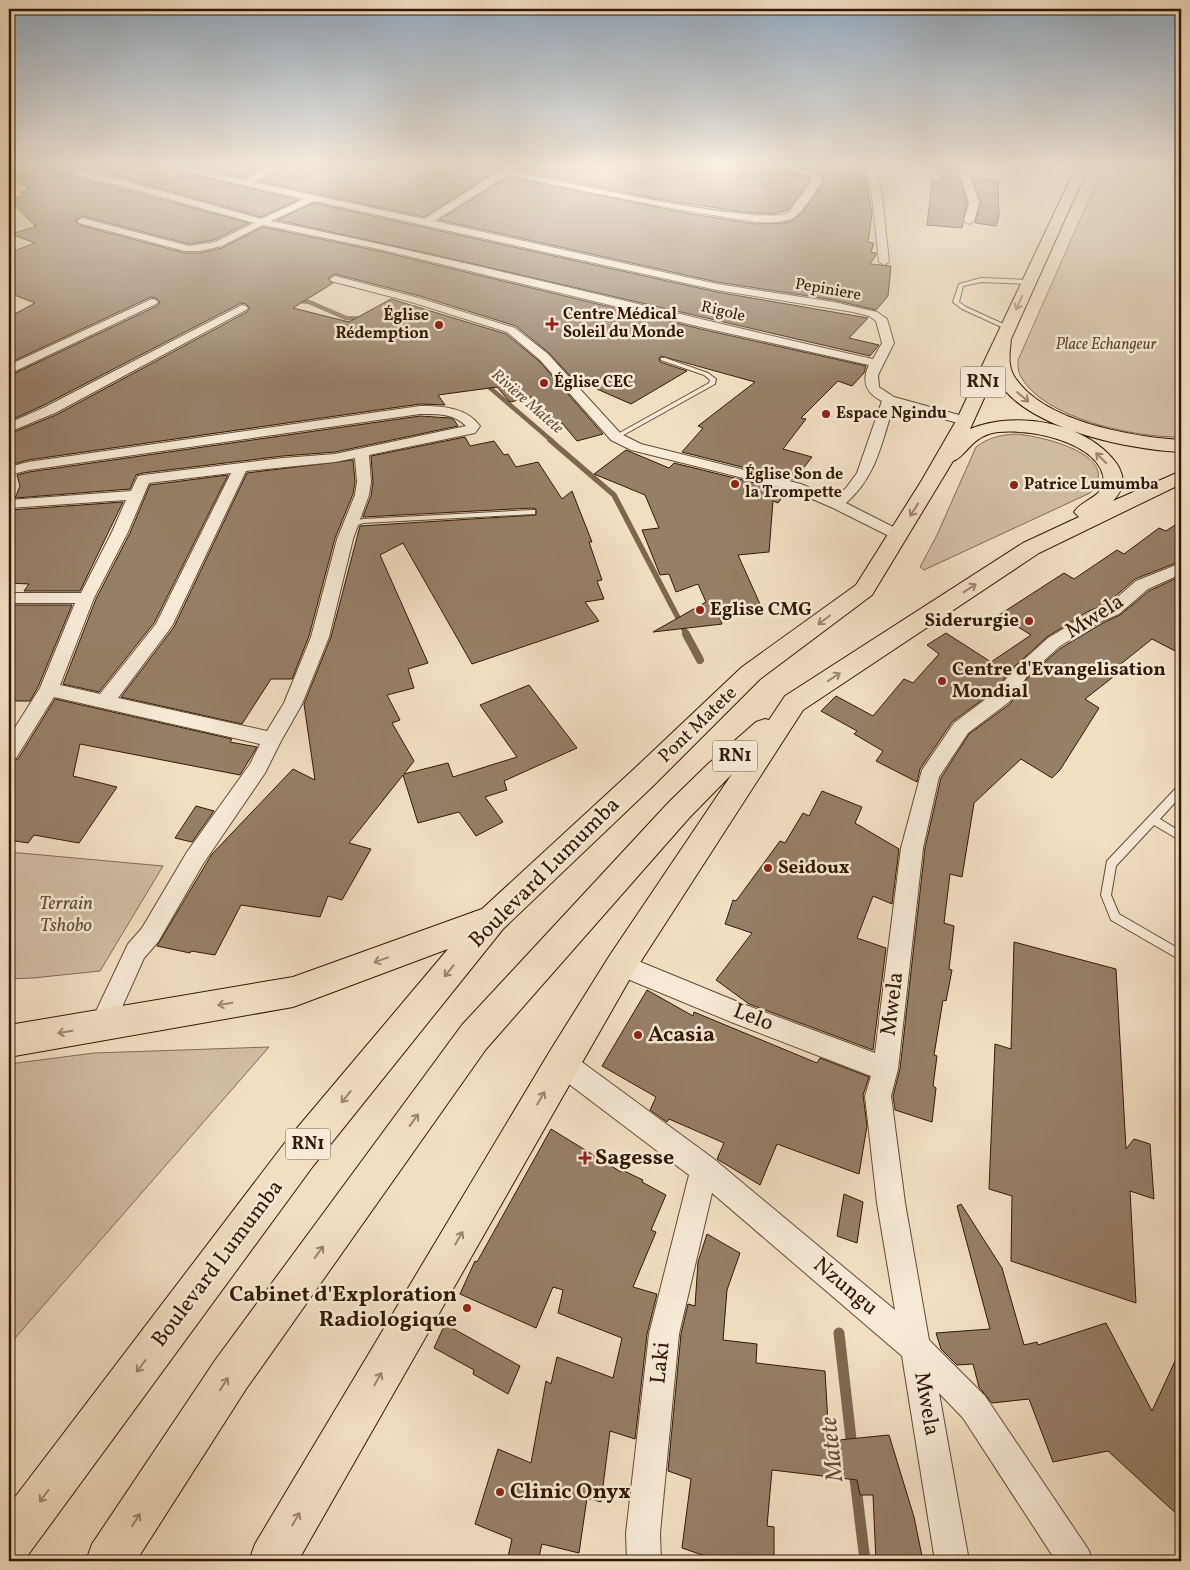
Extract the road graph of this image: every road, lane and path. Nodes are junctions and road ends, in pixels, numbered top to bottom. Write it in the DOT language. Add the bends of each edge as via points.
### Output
graph roads {
  1 [pos="138,236"];
  2 [pos="237,236"];
  3 [pos="331,236"];
  4 [pos="495,236"];
  5 [pos="881,236"];
  6 [pos="1050,236"];
  7 [pos="884,262"];
  8 [pos="335,279"];
  9 [pos="1028,282"];
  10 [pos="152,302"];
  11 [pos="242,308"];
  12 [pos="1005,333"];
  13 [pos="663,359"];
  14 [pos="876,363"];
  15 [pos="9,370"];
  16 [pos="889,400"];
  17 [pos="965,421"];
  18 [pos="9,428"];
  19 [pos="616,437"];
  20 [pos="1181,446"];
  21 [pos="362,453"];
  22 [pos="240,468"];
  23 [pos="9,471"];
  24 [pos="1181,477"];
  25 [pos="932,480"];
  26 [pos="135,495"];
  27 [pos="9,504"];
  28 [pos="836,504"];
  29 [pos="532,512"];
  30 [pos="350,526"];
  31 [pos="898,535"];
  32 [pos="1031,548"];
  33 [pos="1181,568"];
  34 [pos="9,598"];
  35 [pos="86,598"];
  36 [pos="48,689"];
  37 [pos="104,702"];
  38 [pos="794,703"];
  39 [pos="272,739"];
  40 [pos="9,753"];
  41 [pos="644,777"];
  42 [pos="1181,790"];
  43 [pos="1152,819"];
  44 [pos="1181,837"];
  45 [pos="492,919"];
  46 [pos="1181,952"];
  47 [pos="621,965"];
  48 [pos="101,1026"];
  49 [pos="9,1041"];
  50 [pos="562,1063"];
  51 [pos="885,1069"];
  52 [pos="704,1169"];
  53 [pos="916,1348"];
  54 [pos="9,1543"];
  55 [pos="109,1561"];
  56 [pos="272,1561"];
  57 [pos="644,1561"];
  58 [pos="952,1561"];
  59 [pos="1076,1561"];
  1 -- 2 [label="street" via="189,250 211,248"];
  3 -- 14 [label="street, Rigole"];
  4 -- 14 [label="street, Pepiniere" via="752,295 836,304 873,314 881,320 888,343"];
  5 -- 7 [label="street"];
  6 -- 9 [label="highway, RN1"];
  8 -- 19 [label="street" via="511,330 544,357"];
  9 -- 12 [label="highway, RN1, one-way"];
  9 -- 12 [label="lane" via="981,280 961,285 956,302"];
  10 -- 15 [label="street"];
  11 -- 18 [label="street" via="50,410"];
  12 -- 17 [label="highway, RN1"];
  12 -- 20 [label="highway, one-way" via="1000,359 1002,369 1010,384 1035,406 1095,433 1136,442"];
  13 -- 19 [label="lane" via="706,374 713,379 712,384"];
  14 -- 16 [label="street" via="869,383 871,389"];
  16 -- 17 [label="street"];
  16 -- 28 [label="street" via="864,474"];
  17 -- 25 [label="highway, RN1"];
  19 -- 28 [label="street" via="655,453 796,487"];
  21 -- 22 [label="street"];
  21 -- 23 [label="street" via="470,430 473,426 468,419 454,413 420,410"];
  21 -- 30 [label="street" via="363,488"];
  22 -- 26 [label="street" via="143,479"];
  22 -- 37 [label="street" via="163,626"];
  24 -- 32 [label="highway, RN1"];
  25 -- 31 [label="highway, RN1, one-way"];
  32 -- 25 [label="highway, one-way" via="1106,498 1114,487 1113,474 1106,461 1092,449 1044,430 1006,426 986,429 970,435"];
  26 -- 27 [label="street"];
  26 -- 35 [label="street"];
  28 -- 31 [label="street"];
  29 -- 30 [label="lane" via="362,521"];
  30 -- 39 [label="street" via="320,637 293,704"];
  31 -- 41 [label="highway, Pont Matete / RN1, one-way" via="864,590 751,673"];
  38 -- 32 [label="highway, RN1, one-way"];
  33 -- 51 [label="street, Mwela" via="1142,585 1113,610 1054,642 1022,671 1002,697 961,728 929,774 912,848"];
  34 -- 35 [label="street"];
  35 -- 36 [label="street"];
  36 -- 37 [label="street"];
  36 -- 40 [label="street"];
  37 -- 39 [label="street"];
  38 -- 47 [label="highway"];
  55 -- 38 [label="highway, RN1, one-way" via="231,1374 474,1038 679,810"];
  39 -- 48 [label="street" via="258,768 195,858 150,935 136,951"];
  41 -- 45 [label="highway, Boulevard Lumumba / RN1"];
  42 -- 43 [label="lane"];
  43 -- 44 [label="lane"];
  43 -- 46 [label="lane" via="1111,864 1106,895 1115,917 1175,952"];
  45 -- 48 [label="highway, one-way" via="293,992"];
  45 -- 54 [label="highway, Boulevard Lumumba / RN1, one-way" via="300,1153"];
  47 -- 50 [label="highway"];
  47 -- 51 [label="street, Lelo"];
  48 -- 49 [label="highway, one-way"];
  50 -- 52 [label="street, Nzungu"];
  56 -- 50 [label="highway, one-way"];
  51 -- 53 [label="street, Mwela" via="878,1096 891,1203"];
  52 -- 53 [label="street, Nzungu"];
  52 -- 57 [label="street, Laki" via="664,1334 643,1533"];
  53 -- 58 [label="street, Mwela"];
  53 -- 59 [label="street, Nzungu" via="974,1407"];
}
